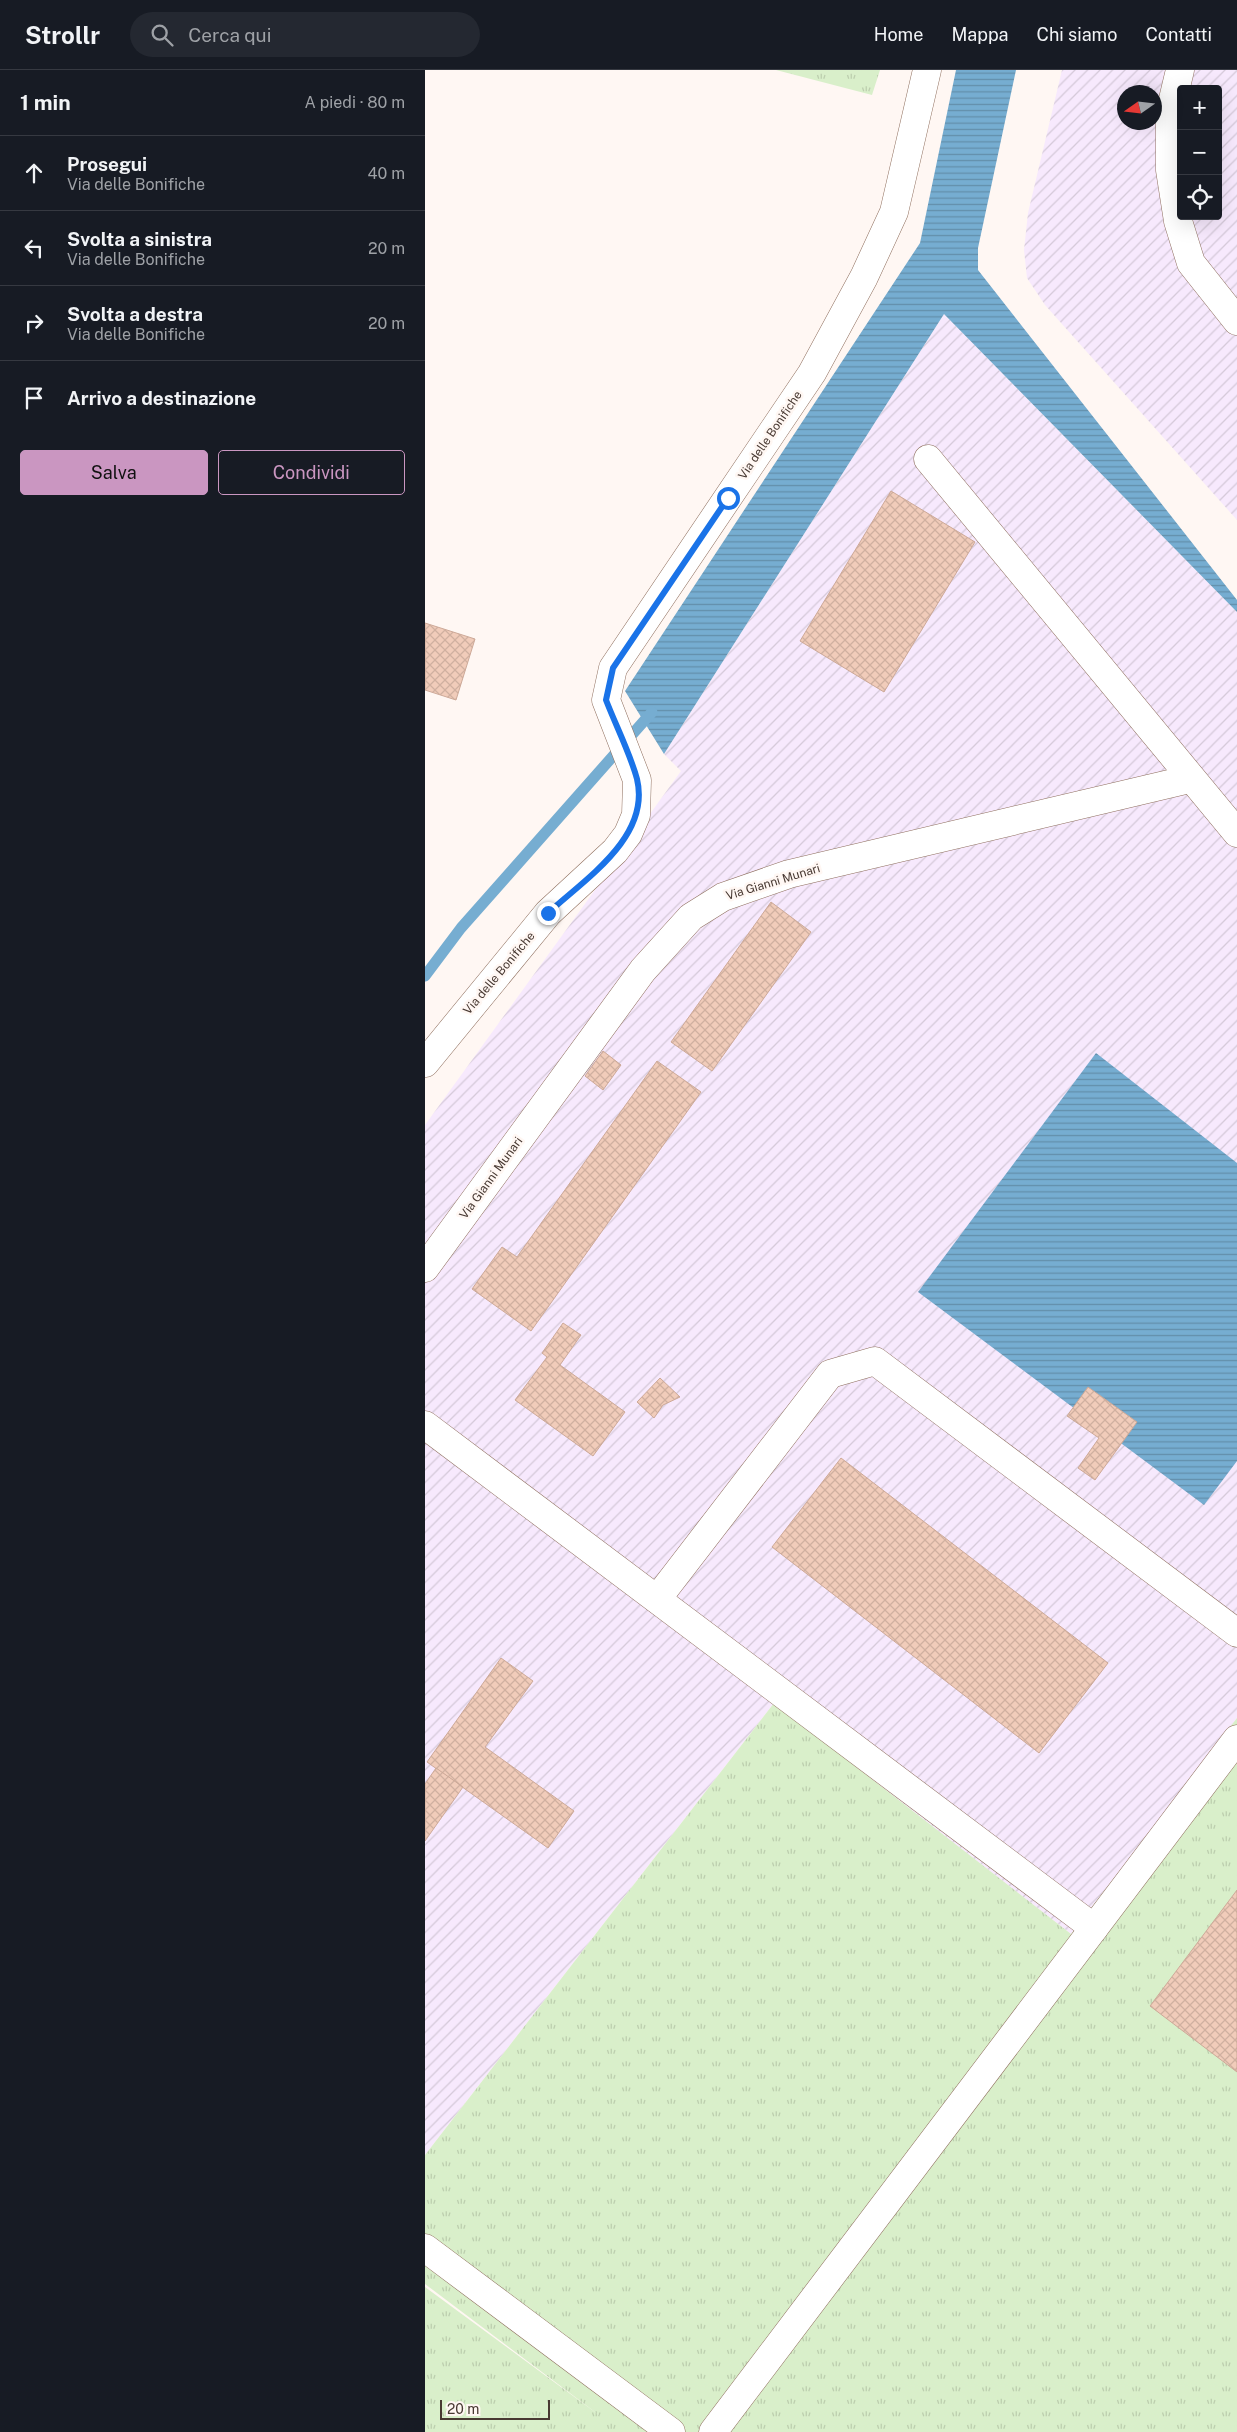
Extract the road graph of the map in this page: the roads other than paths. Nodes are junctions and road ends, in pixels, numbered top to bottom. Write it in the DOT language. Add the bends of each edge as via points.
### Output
graph roads {
  1 [pos="927,70"];
  2 [pos="1180,70"];
  3 [pos="1233,311"];
  4 [pos="928,459"];
  5 [pos="1190,779"];
  6 [pos="1237,833"];
  7 [pos="425,1063"];
  8 [pos="425,1268"];
  9 [pos="425,1424"];
  10 [pos="657,1599"];
  11 [pos="1237,1633"];
  12 [pos="1237,1739"];
  13 [pos="1094,1928"];
  14 [pos="425,2248"];
  15 [pos="671,2432"];
  16 [pos="713,2432"];
  1 -- 7 [label="street, Via delle Bonifiche" via="894,212 864,277 812,373 613,668 606,700 637,780 636,815 628,834 615,851 548,913"];
  2 -- 3 [label="street" via="1170,112 1170,170 1178,221 1191,263"];
  4 -- 5 [label="street"];
  5 -- 6 [label="street"];
  5 -- 8 [label="street, Via Gianni Munari" via="789,874 723,897 691,917 643,970"];
  9 -- 10 [label="street"];
  10 -- 11 [label="street" via="830,1374 875,1361"];
  10 -- 13 [label="street"];
  12 -- 13 [label="street"];
  13 -- 16 [label="street"];
  14 -- 15 [label="street"];
}
